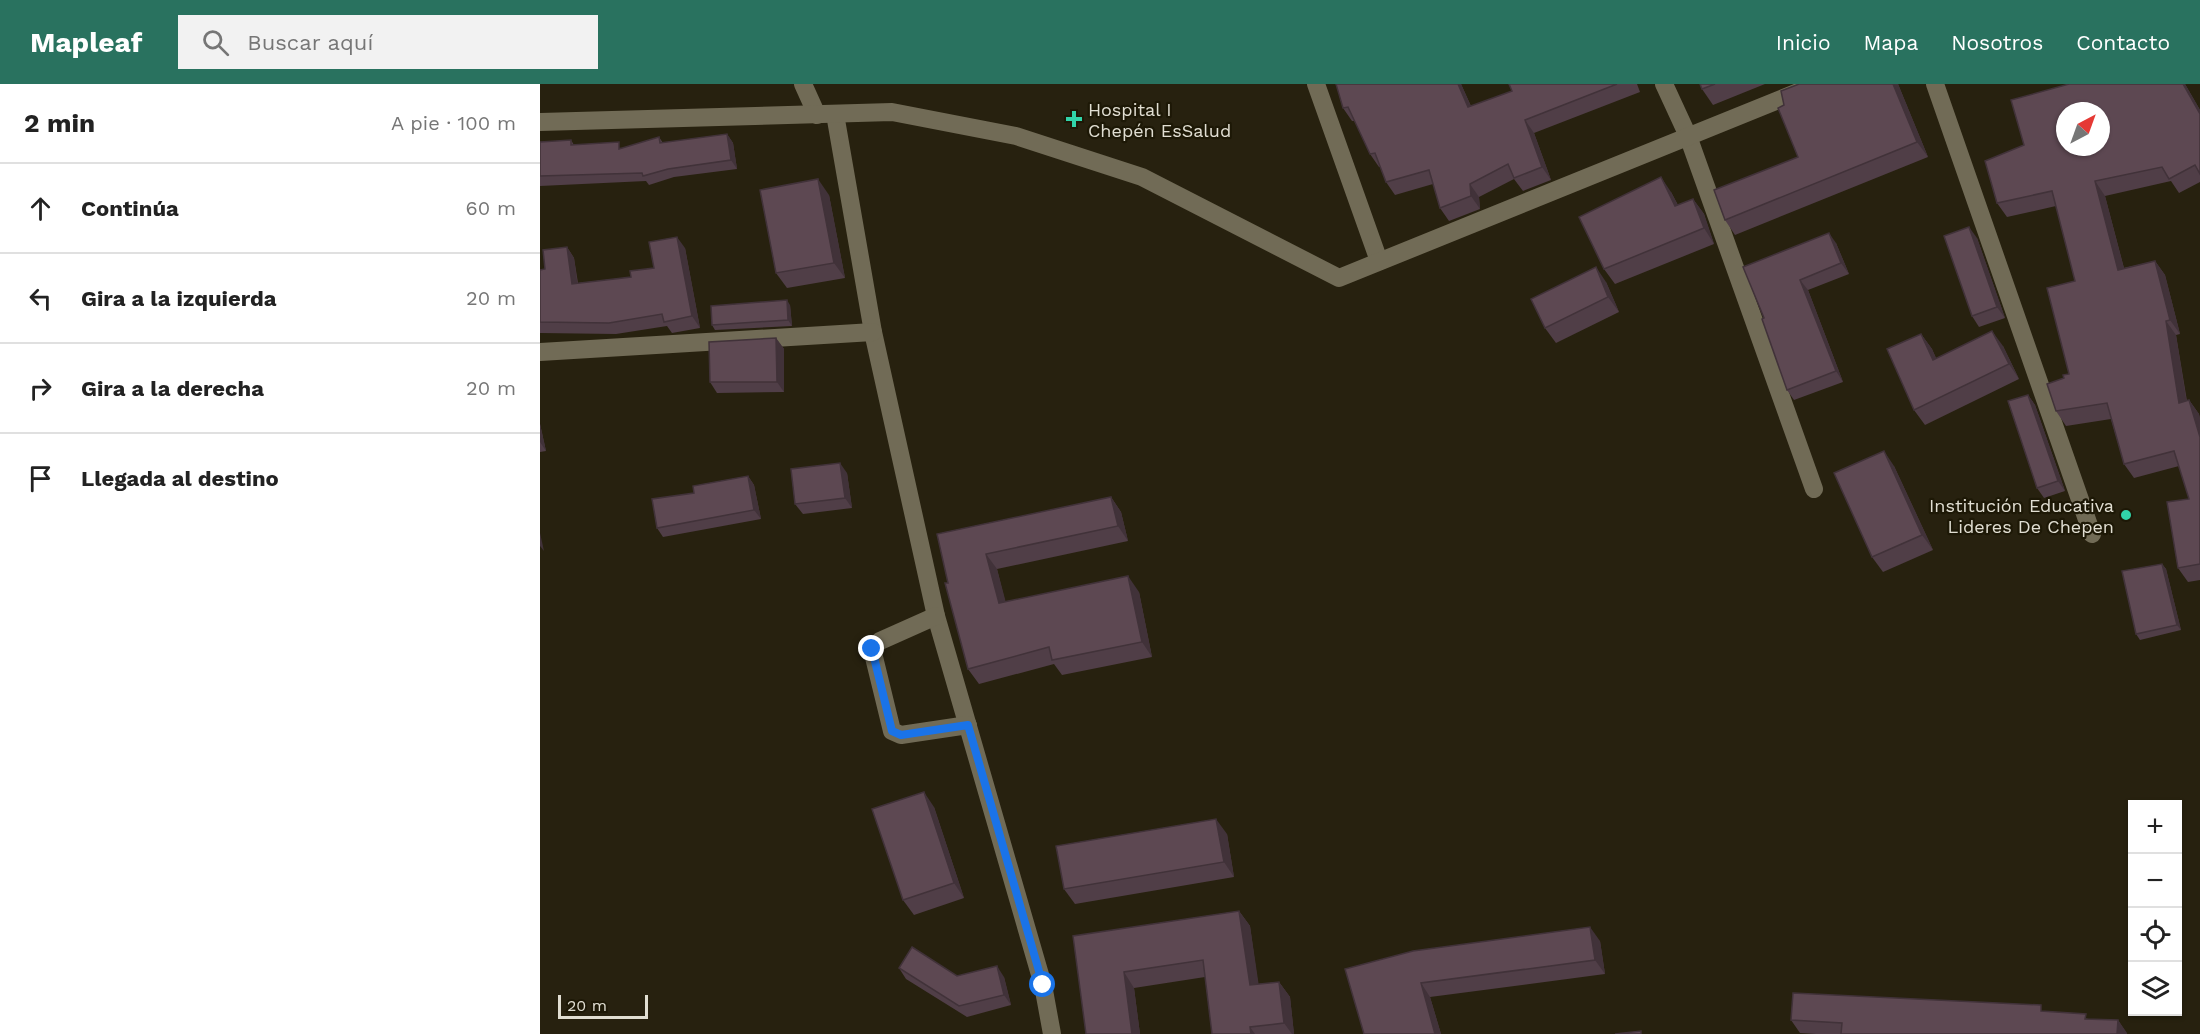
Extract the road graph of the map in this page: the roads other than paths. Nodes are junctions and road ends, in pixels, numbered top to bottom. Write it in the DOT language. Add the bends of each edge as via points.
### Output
graph roads {
  1 [pos="803,84"];
  2 [pos="1316,84"];
  3 [pos="1664,84"];
  4 [pos="1818,84"];
  5 [pos="1935,84"];
  6 [pos="826,115"];
  7 [pos="540,122"];
  8 [pos="1688,136"];
  9 [pos="1379,261"];
  10 [pos="873,332"];
  11 [pos="540,352"];
  12 [pos="1814,489"];
  13 [pos="2092,534"];
  14 [pos="936,616"];
  15 [pos="968,725"];
  16 [pos="1052,1034"];
  1 -- 6 [label="street"];
  2 -- 9 [label="street"];
  3 -- 8 [label="street"];
  4 -- 8 [label="street"];
  5 -- 13 [label="street"];
  6 -- 7 [label="street"];
  6 -- 9 [label="street" via="892,112 1005,134 1142,177 1339,278"];
  6 -- 10 [label="street"];
  8 -- 9 [label="street"];
  8 -- 12 [label="street"];
  10 -- 11 [label="street"];
  10 -- 14 [label="street"];
  14 -- 15 [label="street"];
  14 -- 15 [label="street" via="880,641 872,649 892,731 901,735"];
  15 -- 16 [label="street" via="1043,985"];
}
